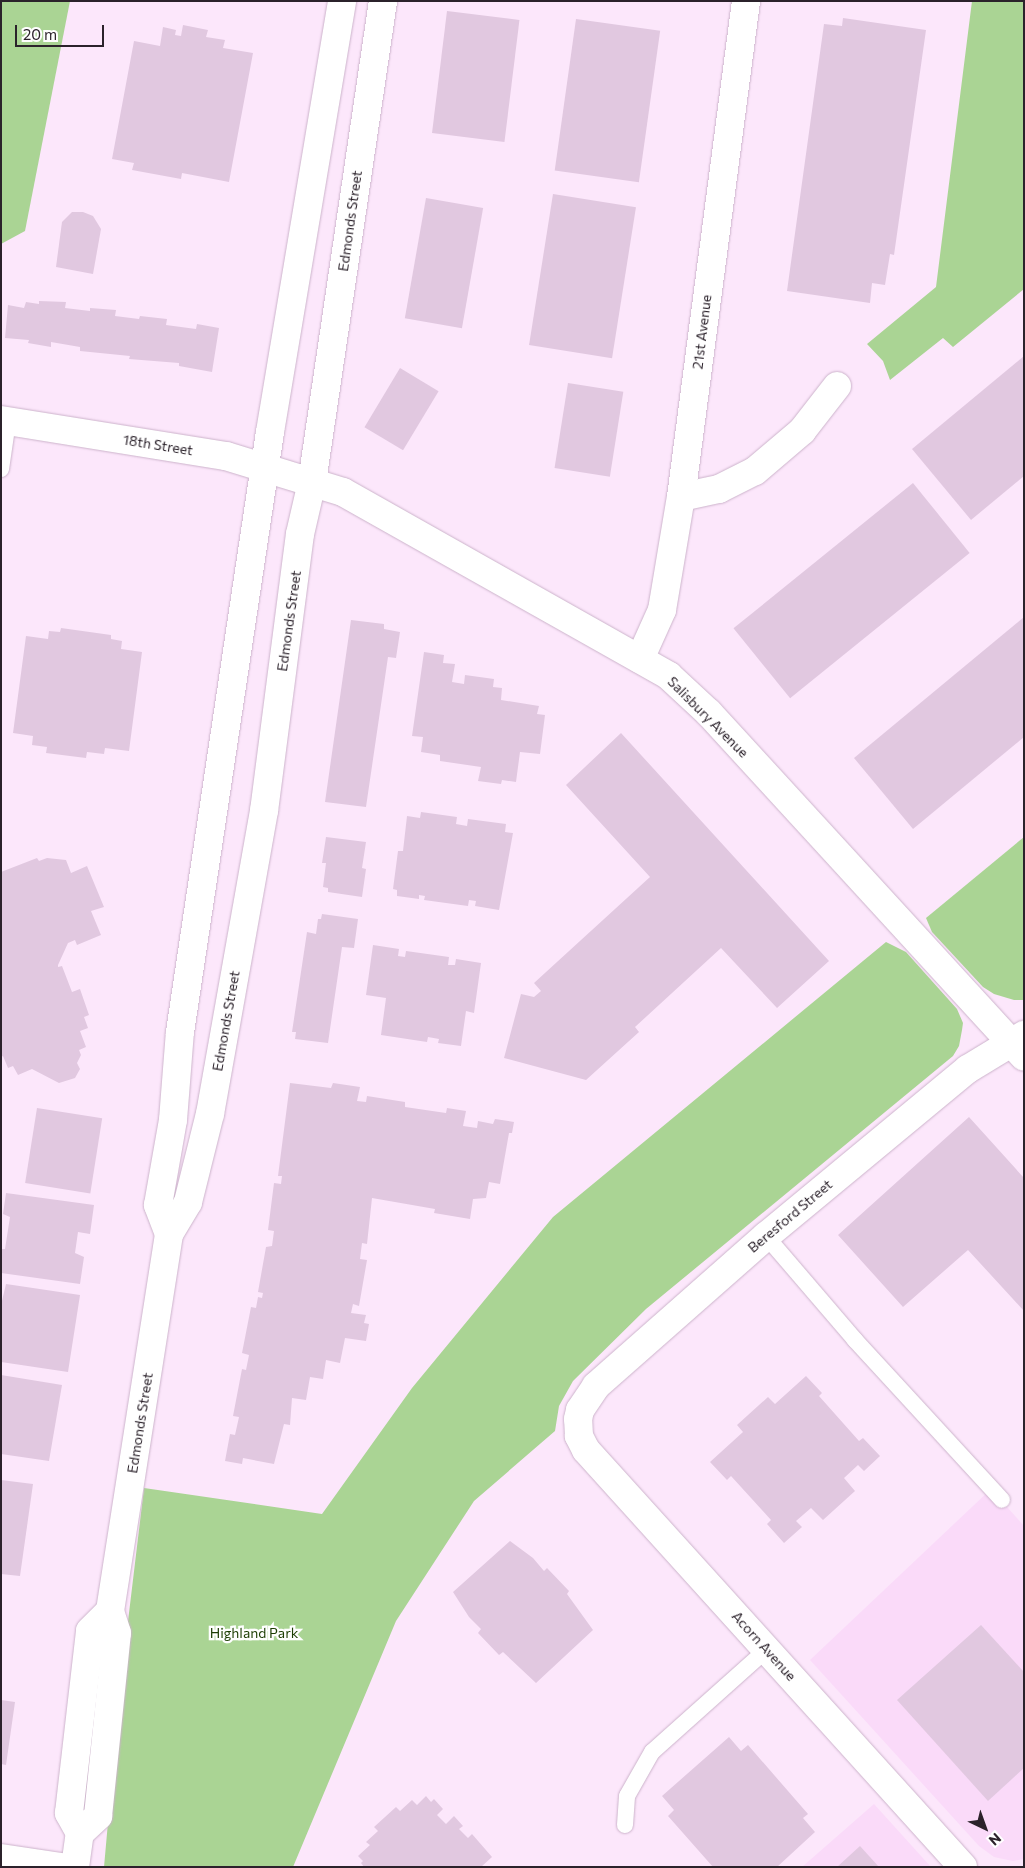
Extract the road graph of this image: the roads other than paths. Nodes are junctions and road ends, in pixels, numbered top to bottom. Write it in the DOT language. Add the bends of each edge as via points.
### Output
graph roads {
  1 [pos="342,1"];
  2 [pos="383,1"];
  3 [pos="746,1"];
  4 [pos="838,386"];
  5 [pos="5,420"];
  6 [pos="265,466"];
  7 [pos="1,469"];
  8 [pos="312,482"];
  9 [pos="681,497"];
  10 [pos="640,658"];
  11 [pos="1020,1045"];
  12 [pos="169,1234"];
  13 [pos="766,1236"];
  14 [pos="578,1419"];
  15 [pos="1002,1500"];
  16 [pos="767,1649"];
  17 [pos="625,1825"];
  18 [pos="1,1858"];
  19 [pos="61,1867"];
  20 [pos="75,1867"];
  21 [pos="963,1867"];
  1 -- 6 [label="street, Edmonds Street"];
  2 -- 8 [label="street, Edmonds Street"];
  3 -- 9 [label="street, 21st Avenue"];
  4 -- 9 [label="street" via="802,431 755,471 719,490"];
  5 -- 6 [label="street, 18th Street" via="226,456"];
  5 -- 7 [label="lane"];
  6 -- 8 [label="street, 18th Street"];
  6 -- 12 [label="street, Edmonds Street" via="180,1032 173,1120 158,1205"];
  8 -- 10 [label="street, Salisbury Avenue" via="343,492"];
  8 -- 12 [label="street, Edmonds Street" via="300,534 264,811 210,1114 188,1202"];
  9 -- 10 [label="street, 21st Avenue" via="662,610"];
  10 -- 11 [label="street, Salisbury Avenue" via="669,676 709,713"];
  11 -- 13 [label="street, Beresford Street" via="968,1069"];
  12 -- 20 [label="street, Edmonds Street" via="110,1612 117,1633 98,1816 80,1833"];
  13 -- 14 [label="street, Beresford Street" via="596,1386 580,1410"];
  13 -- 15 [label="lane" via="855,1340"];
  14 -- 16 [label="street, Acorn Avenue" via="579,1436 586,1450"];
  16 -- 17 [label="lane" via="652,1752 627,1796"];
  16 -- 21 [label="street, Acorn Avenue"];
  18 -- 19 [label="street"];
}
